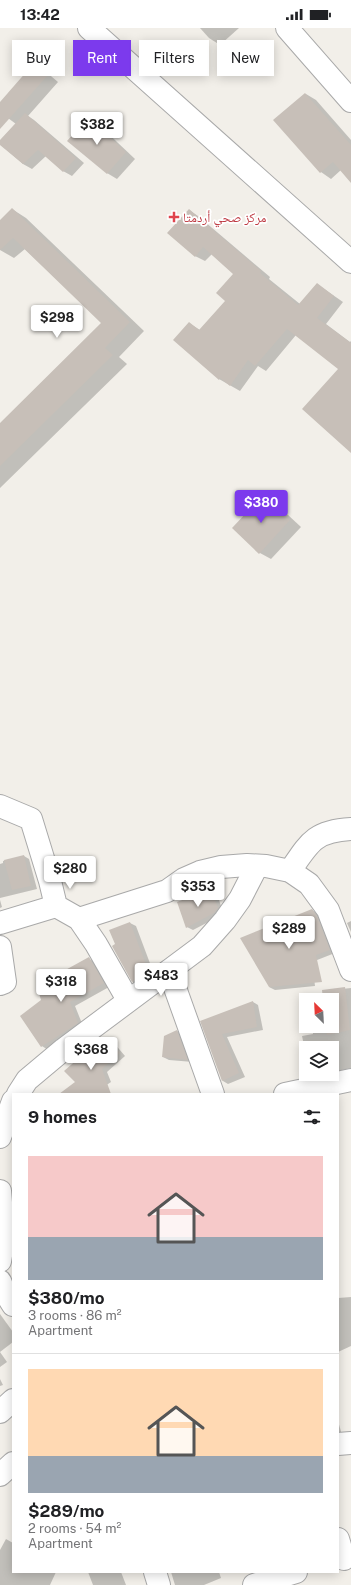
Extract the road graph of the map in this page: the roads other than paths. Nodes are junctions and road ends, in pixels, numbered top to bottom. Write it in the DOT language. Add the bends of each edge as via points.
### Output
graph roads {
  1 [pos="89,28"];
  2 [pos="287,28"];
  3 [pos="351,101"];
  4 [pos="351,262"];
  5 [pos="0,806"];
  6 [pos="351,829"];
  7 [pos="257,866"];
  8 [pos="290,871"];
  9 [pos="56,906"];
  10 [pos="79,920"];
  11 [pos="0,923"];
  12 [pos="0,947"];
  13 [pos="351,970"];
  14 [pos="169,971"];
  15 [pos="0,984"];
  16 [pos="128,1000"];
  17 [pos="351,1080"];
  18 [pos="19,1093"];
  19 [pos="213,1093"];
  20 [pos="290,1093"];
  21 [pos="12,1105"];
  22 [pos="4,1135"];
  23 [pos="0,1192"];
  24 [pos="0,1260"];
  25 [pos="0,1281"];
  26 [pos="12,1303"];
  27 [pos="12,1401"];
  28 [pos="0,1412"];
  29 [pos="351,1443"];
  30 [pos="339,1444"];
  31 [pos="12,1464"];
  32 [pos="0,1475"];
  33 [pos="155,1573"];
  34 [pos="293,1573"];
  35 [pos="159,1585"];
  36 [pos="254,1585"];
  1 -- 4 [label="street"];
  2 -- 3 [label="street"];
  5 -- 9 [label="street" via="31,819"];
  6 -- 8 [label="street" via="334,830 317,836"];
  7 -- 8 [label="street"];
  7 -- 10 [label="street" via="221,867 200,872 167,891"];
  7 -- 14 [label="street" via="240,899 225,920 202,946"];
  8 -- 13 [label="street" via="309,884 328,910"];
  9 -- 10 [label="street"];
  9 -- 11 [label="street"];
  10 -- 16 [label="street"];
  12 -- 15 [label="street" via="5,982"];
  14 -- 16 [label="street"];
  14 -- 19 [label="street"];
  16 -- 18 [label="street" via="27,1080"];
  17 -- 20 [label="street"];
  21 -- 22 [label="street"];
  23 -- 24 [label="street" via="4,1238"];
  25 -- 26 [label="street"];
  27 -- 28 [label="street"];
  29 -- 30 [label="street"];
  31 -- 32 [label="street"];
  33 -- 35 [label="street"];
  34 -- 36 [label="street"];
}
